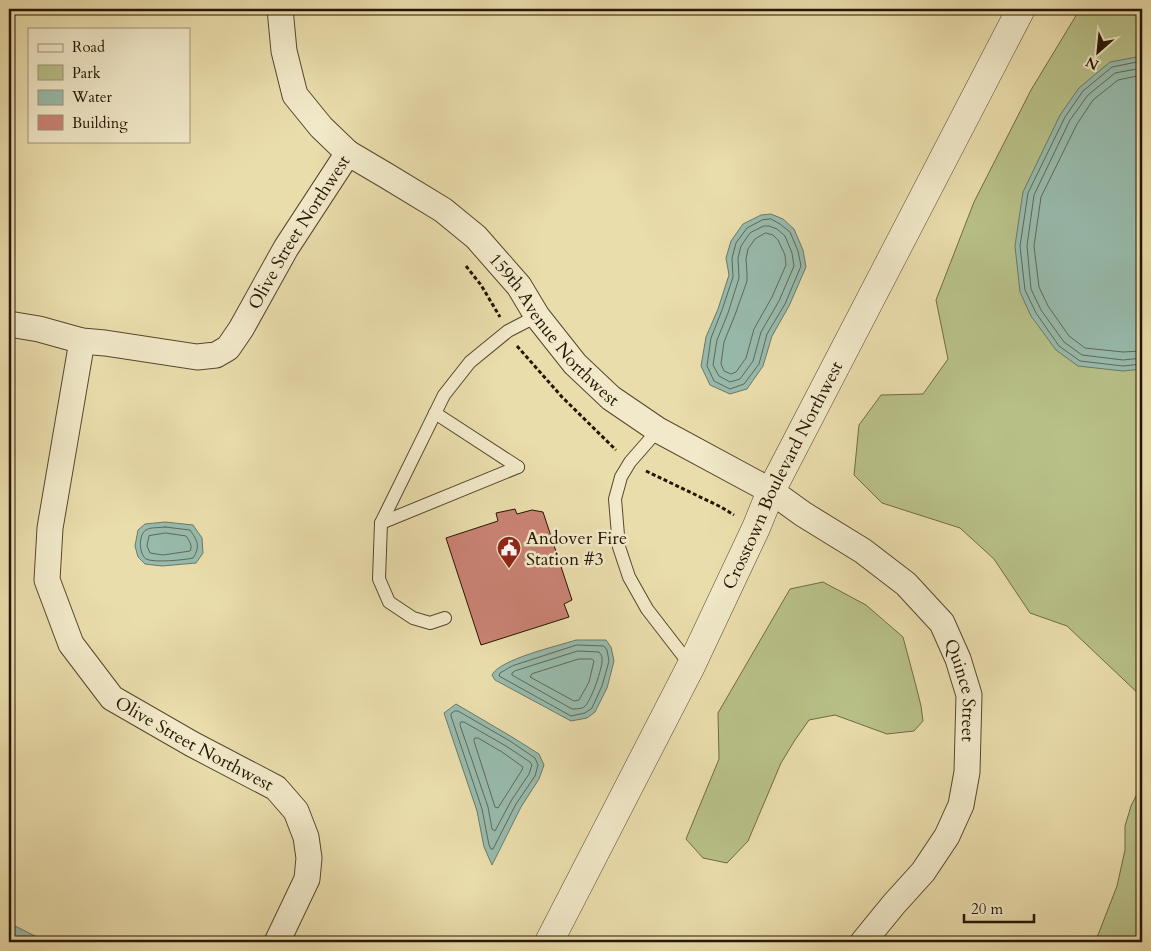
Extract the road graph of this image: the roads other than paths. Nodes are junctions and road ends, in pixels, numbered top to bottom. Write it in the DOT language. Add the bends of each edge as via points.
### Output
graph roads {
  1 [pos="280,9"];
  2 [pos="1021,9"];
  3 [pos="348,154"];
  4 [pos="537,316"];
  5 [pos="9,324"];
  6 [pos="82,341"];
  7 [pos="435,413"];
  8 [pos="658,430"];
  9 [pos="771,492"];
  10 [pos="381,523"];
  11 [pos="445,618"];
  12 [pos="691,666"];
  13 [pos="277,942"];
  14 [pos="549,942"];
  15 [pos="864,942"];
  1 -- 3 [label="street, Olive Street Northwest" via="284,51 295,95 320,127"];
  2 -- 9 [label="street, Crosstown Boulevard Northwest"];
  3 -- 4 [label="street, 159th Avenue Northwest" via="443,210 476,237 519,286"];
  3 -- 6 [label="street, Olive Street Northwest" via="286,248 228,348 216,355 197,356"];
  4 -- 7 [label="lane" via="508,331 470,362 444,395"];
  4 -- 8 [label="street, 159th Avenue Northwest" via="581,370 611,398"];
  5 -- 6 [label="street, Olive Street Northwest"];
  6 -- 13 [label="street, Olive Street Northwest" via="50,528 48,580 71,644 112,698 276,788 296,811 306,837 307,879"];
  7 -- 10 [label="lane"];
  7 -- 10 [label="lane" via="518,467"];
  8 -- 9 [label="street, 159th Avenue Northwest"];
  8 -- 12 [label="lane" via="621,477 616,499 619,547 629,577 647,608"];
  9 -- 12 [label="street, Crosstown Boulevard Northwest"];
  9 -- 15 [label="street, Quince Street" via="863,551 906,584 942,624 958,659 969,695 967,772 961,805 947,836 923,872"];
  10 -- 11 [label="lane" via="379,579 389,602 413,618 430,622"];
  12 -- 14 [label="street, Crosstown Boulevard Northwest"];
}
